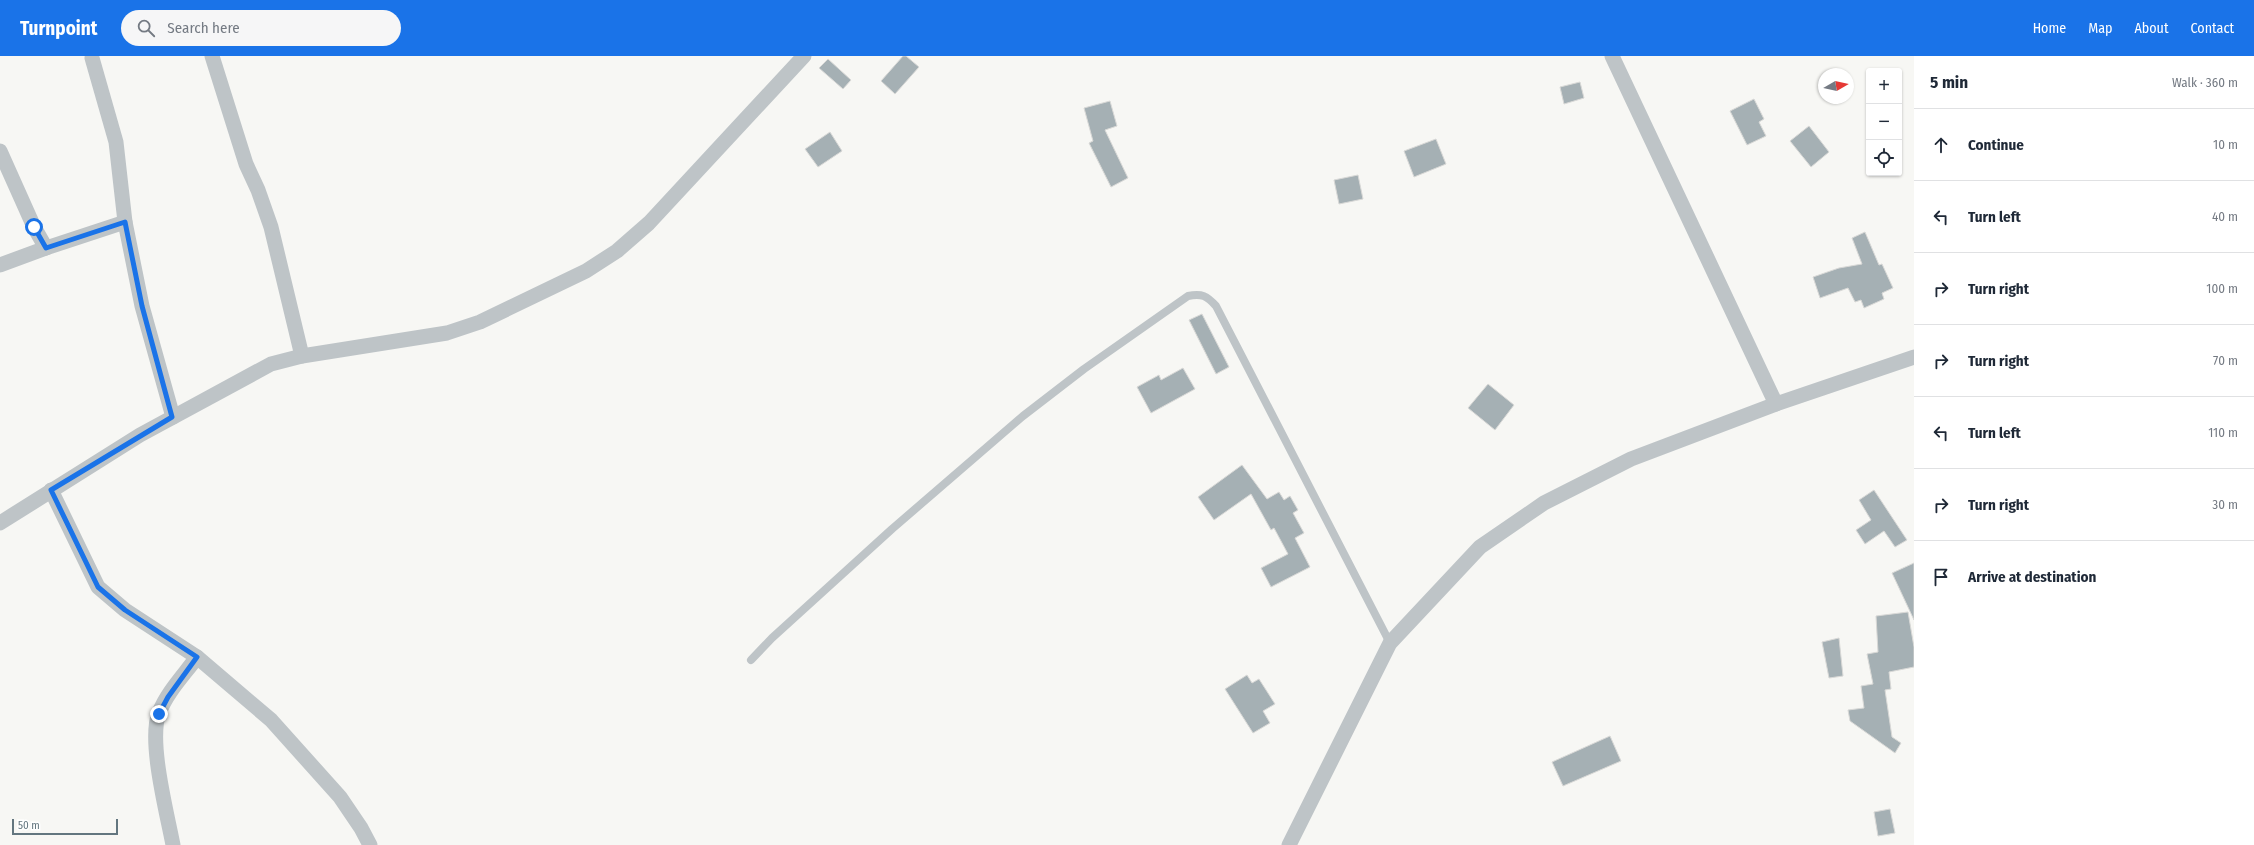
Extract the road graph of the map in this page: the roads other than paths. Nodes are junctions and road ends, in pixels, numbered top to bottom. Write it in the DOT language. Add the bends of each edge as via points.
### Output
graph roads {
  1 [pos="212,56"];
  2 [pos="804,56"];
  3 [pos="1612,56"];
  4 [pos="92,58"];
  5 [pos="0,151"];
  6 [pos="125,222"];
  7 [pos="46,248"];
  8 [pos="0,265"];
  9 [pos="302,356"];
  10 [pos="1913,362"];
  11 [pos="1776,404"];
  12 [pos="172,417"];
  13 [pos="51,490"];
  14 [pos="0,523"];
  15 [pos="1390,643"];
  16 [pos="197,657"];
  17 [pos="752,660"];
  18 [pos="173,845"];
  19 [pos="370,845"];
  20 [pos="1289,845"];
  1 -- 9 [label="street" via="246,164 271,227"];
  2 -- 9 [label="street" via="649,223 617,251 586,271 480,322 447,333"];
  3 -- 11 [label="street"];
  4 -- 6 [label="street" via="116,142"];
  5 -- 7 [label="street"];
  6 -- 7 [label="street"];
  6 -- 12 [label="street" via="142,306"];
  7 -- 8 [label="street"];
  9 -- 12 [label="street" via="271,364"];
  10 -- 11 [label="street"];
  11 -- 15 [label="street" via="1631,459 1544,503 1480,547"];
  12 -- 13 [label="street"];
  13 -- 14 [label="street"];
  13 -- 16 [label="street" via="98,587 125,610"];
  15 -- 17 [label="lane" via="1216,306 1207,296 1200,294 1188,296 1084,369 1023,416 892,529 772,638"];
  15 -- 20 [label="street"];
  16 -- 18 [label="street" via="168,697 157,723 157,751"];
  16 -- 19 [label="street" via="271,720 340,797"];
}
